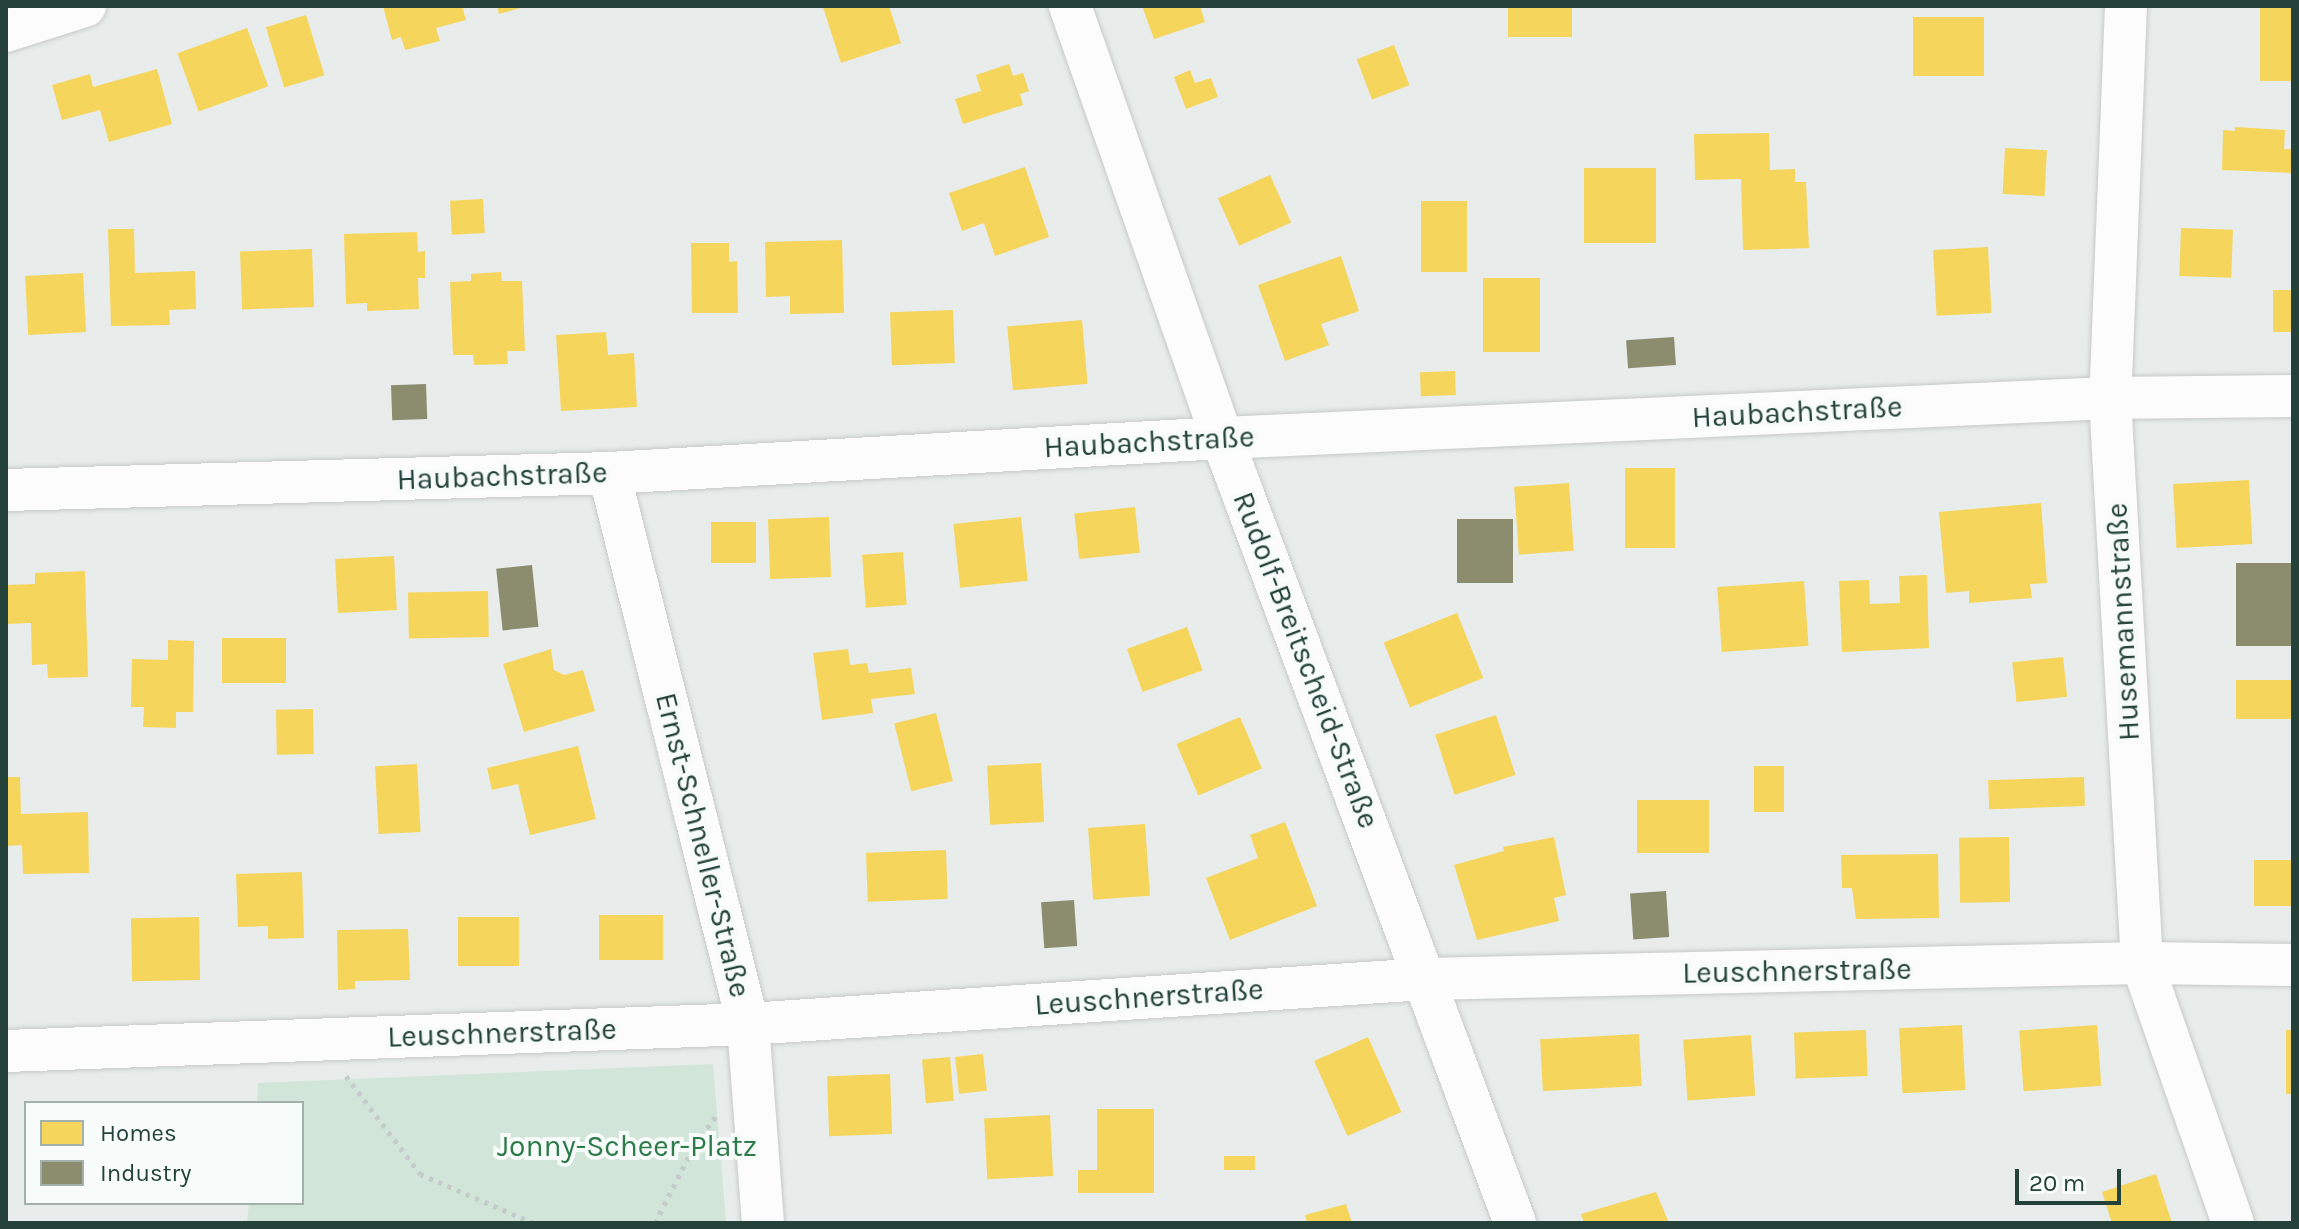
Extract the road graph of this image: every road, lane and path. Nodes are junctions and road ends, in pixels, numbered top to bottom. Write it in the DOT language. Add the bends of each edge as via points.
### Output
graph roads {
  1 [pos="85,6"];
  2 [pos="1070,6"];
  3 [pos="2126,6"];
  4 [pos="6,31"];
  5 [pos="2293,396"];
  6 [pos="2110,398"];
  7 [pos="1222,438"];
  8 [pos="609,473"];
  9 [pos="6,490"];
  10 [pos="2142,963"];
  11 [pos="2293,965"];
  12 [pos="1426,979"];
  13 [pos="748,1024"];
  14 [pos="319,1040"];
  15 [pos="6,1051"];
  16 [pos="751,1067"];
  17 [pos="534,1223"];
  18 [pos="655,1223"];
  19 [pos="763,1223"];
  20 [pos="1515,1223"];
  21 [pos="2233,1223"];
  1 -- 4 [label="street"];
  2 -- 7 [label="street, Rudolf-Breitscheid-Straße"];
  3 -- 6 [label="street, Husemannstraße"];
  5 -- 6 [label="street, Haubachstraße"];
  6 -- 7 [label="street, Haubachstraße"];
  6 -- 10 [label="street, Husemannstraße"];
  7 -- 8 [label="street, Haubachstraße"];
  7 -- 12 [label="street, Rudolf-Breitscheid-Straße"];
  8 -- 9 [label="street, Haubachstraße"];
  8 -- 13 [label="street, Ernst-Schneller-Straße"];
  10 -- 11 [label="street, Leuschnerstraße"];
  10 -- 12 [label="street, Leuschnerstraße"];
  10 -- 21 [label="street, Husemannstraße"];
  12 -- 13 [label="street, Leuschnerstraße"];
  12 -- 20 [label="street, Rudolf-Breitscheid-Straße"];
  13 -- 14 [label="street, Leuschnerstraße"];
  13 -- 16 [label="street, Ernst-Schneller-Straße"];
  14 -- 15 [label="street, Leuschnerstraße"];
  14 -- 17 [label="path" via="420,1174"];
  16 -- 18 [label="path" via="695,1144"];
  16 -- 19 [label="street, Ernst-Schneller-Straße"];
}
